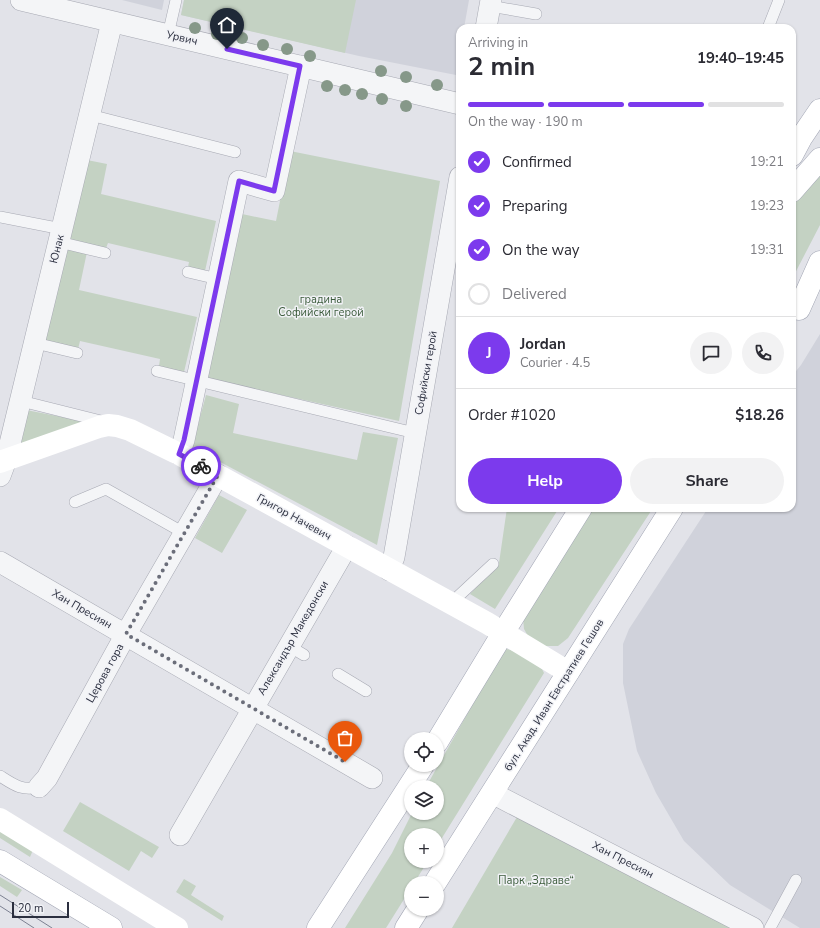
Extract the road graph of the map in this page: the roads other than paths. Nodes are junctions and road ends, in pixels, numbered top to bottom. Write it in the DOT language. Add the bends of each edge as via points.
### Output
graph roads {
  1 [pos="21,0"];
  2 [pos="176,0"];
  3 [pos="778,0"];
  4 [pos="491,3"];
  5 [pos="536,14"];
  6 [pos="112,22"];
  7 [pos="487,24"];
  8 [pos="769,24"];
  9 [pos="168,35"];
  10 [pos="300,66"];
  11 [pos="456,103"];
  12 [pos="820,110"];
  13 [pos="90,115"];
  14 [pos="796,142"];
  15 [pos="235,152"];
  16 [pos="820,159"];
  17 [pos="796,186"];
  18 [pos="456,200"];
  19 [pos="0,217"];
  20 [pos="60,236"];
  21 [pos="105,253"];
  22 [pos="820,262"];
  23 [pos="188,272"];
  24 [pos="820,278"];
  25 [pos="218,279"];
  26 [pos="796,312"];
  27 [pos="796,313"];
  28 [pos="35,342"];
  29 [pos="76,353"];
  30 [pos="158,371"];
  31 [pos="196,380"];
  32 [pos="20,401"];
  33 [pos="117,426"];
  34 [pos="415,433"];
  35 [pos="179,454"];
  36 [pos="2,466"];
  37 [pos="218,475"];
  38 [pos="75,502"];
  39 [pos="579,512"];
  40 [pos="669,512"];
  41 [pos="184,533"];
  42 [pos="347,546"];
  43 [pos="0,562"];
  44 [pos="493,564"];
  45 [pos="390,570"];
  46 [pos="451,603"];
  47 [pos="503,633"];
  48 [pos="126,634"];
  49 [pos="568,672"];
  50 [pos="338,674"];
  51 [pos="366,690"];
  52 [pos="253,708"];
  53 [pos="443,732"];
  54 [pos="418,772"];
  55 [pos="0,776"];
  56 [pos="372,778"];
  57 [pos="39,787"];
  58 [pos="492,793"];
  59 [pos="0,819"];
  60 [pos="180,835"];
  61 [pos="0,861"];
  62 [pos="439,876"];
  63 [pos="796,880"];
  64 [pos="414,916"];
  65 [pos="111,928"];
  66 [pos="177,928"];
  67 [pos="318,928"];
  68 [pos="406,928"];
  69 [pos="753,928"];
  70 [pos="770,928"];
  1 -- 6 [label="street, Урвич"];
  2 -- 9 [label="lane"];
  3 -- 8 [label="lane"];
  4 -- 5 [label="lane"];
  4 -- 7 [label="street"];
  6 -- 9 [label="street, Урвич"];
  6 -- 13 [label="street, Юнак"];
  9 -- 10 [label="street, Урвич"];
  10 -- 11 [label="street, Урвич"];
  10 -- 25 [label="street" via="274,191 239,181"];
  12 -- 14 [label="main road"];
  13 -- 15 [label="lane"];
  13 -- 20 [label="street, Юнак"];
  16 -- 17 [label="main road"];
  18 -- 34 [label="street, Софийски герой"];
  19 -- 20 [label="lane"];
  20 -- 21 [label="lane"];
  20 -- 28 [label="street, Юнак"];
  22 -- 26 [label="main road"];
  23 -- 25 [label="lane"];
  24 -- 27 [label="main road"];
  25 -- 31 [label="street"];
  28 -- 29 [label="lane"];
  28 -- 32 [label="street, Юнак"];
  30 -- 31 [label="lane"];
  31 -- 34 [label="lane"];
  31 -- 35 [label="street"];
  32 -- 33 [label="lane" via="96,418"];
  32 -- 36 [label="street, Юнак"];
  33 -- 35 [label="main road, Григор Начевич"];
  33 -- 36 [label="main road, Григор Начевич" via="99,427"];
  34 -- 45 [label="street, Софийски герой"];
  35 -- 37 [label="main road, Григор Начевич"];
  37 -- 41 [label="street, Церова гора"];
  37 -- 42 [label="main road, Григор Начевич"];
  38 -- 41 [label="lane" via="106,489"];
  39 -- 47 [label="main road"];
  40 -- 49 [label="main road, бул. Акад. Иван Евстратиев Гешов"];
  41 -- 48 [label="street, Церова гора"];
  42 -- 45 [label="main road, Григор Начевич"];
  42 -- 52 [label="street, Александър Македонски" via="297,650"];
  43 -- 48 [label="street, Хан Пресиян"];
  44 -- 46 [label="lane"];
  45 -- 46 [label="main road, Григор Начевич"];
  46 -- 47 [label="main road, Григор Начевич"];
  47 -- 49 [label="main road, Григор Начевич"];
  47 -- 53 [label="main road"];
  48 -- 52 [label="street, Хан Пресиян"];
  48 -- 57 [label="street, Церова гора" via="47,778"];
  49 -- 58 [label="main road, бул. Акад. Иван Евстратиев Гешов"];
  50 -- 51 [label="lane"];
  52 -- 56 [label="street, Хан Пресиян"];
  52 -- 60 [label="street, Александър Македонски"];
  54 -- 67 [label="main road"];
  55 -- 57 [label="lane" via="19,788"];
  58 -- 62 [label="main road, бул. Акад. Иван Евстратиев Гешов"];
  58 -- 69 [label="street, Хан Пресиян"];
  59 -- 66 [label="main road"];
  61 -- 65 [label="main road"];
  63 -- 70 [label="lane"];
  64 -- 68 [label="main road"];
}
